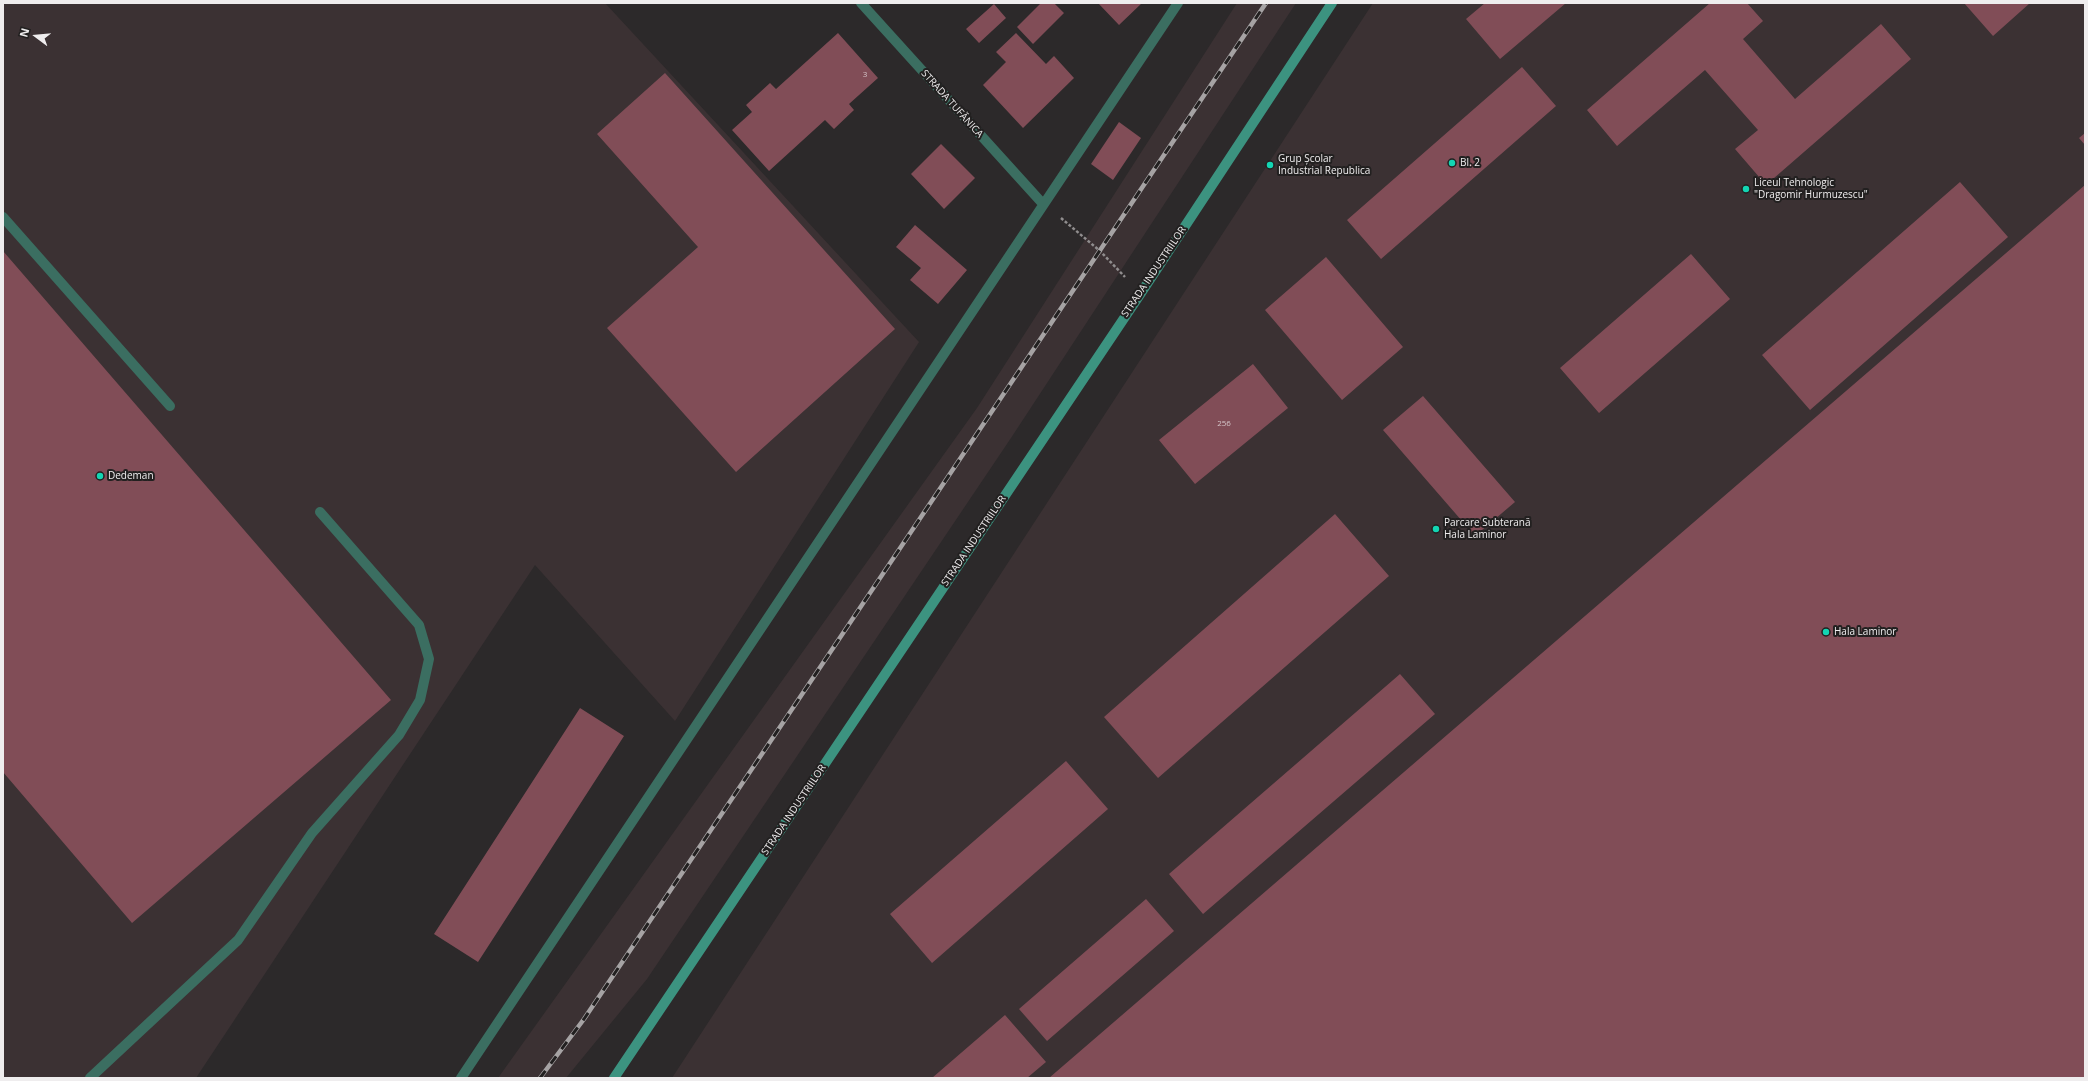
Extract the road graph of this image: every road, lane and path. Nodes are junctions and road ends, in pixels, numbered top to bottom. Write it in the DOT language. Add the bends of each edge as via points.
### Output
graph roads {
  1 [pos="862,3"];
  2 [pos="1178,3"];
  3 [pos="1332,3"];
  4 [pos="1043,204"];
  5 [pos="3,218"];
  6 [pos="1141,293"];
  7 [pos="170,406"];
  8 [pos="320,512"];
  9 [pos="90,1078"];
  10 [pos="461,1078"];
  11 [pos="614,1078"];
  1 -- 4 [label="street, STRADA TUFĂNICA"];
  2 -- 4 [label="street"];
  3 -- 6 [label="main road, STRADA INDUSTRIILOR"];
  4 -- 6 [label="path" via="1100,251"];
  4 -- 10 [label="street"];
  5 -- 7 [label="street"];
  6 -- 11 [label="main road, STRADA INDUSTRIILOR"];
  8 -- 9 [label="street" via="419,625 429,660 420,700 399,735 312,833 238,940"];
}
